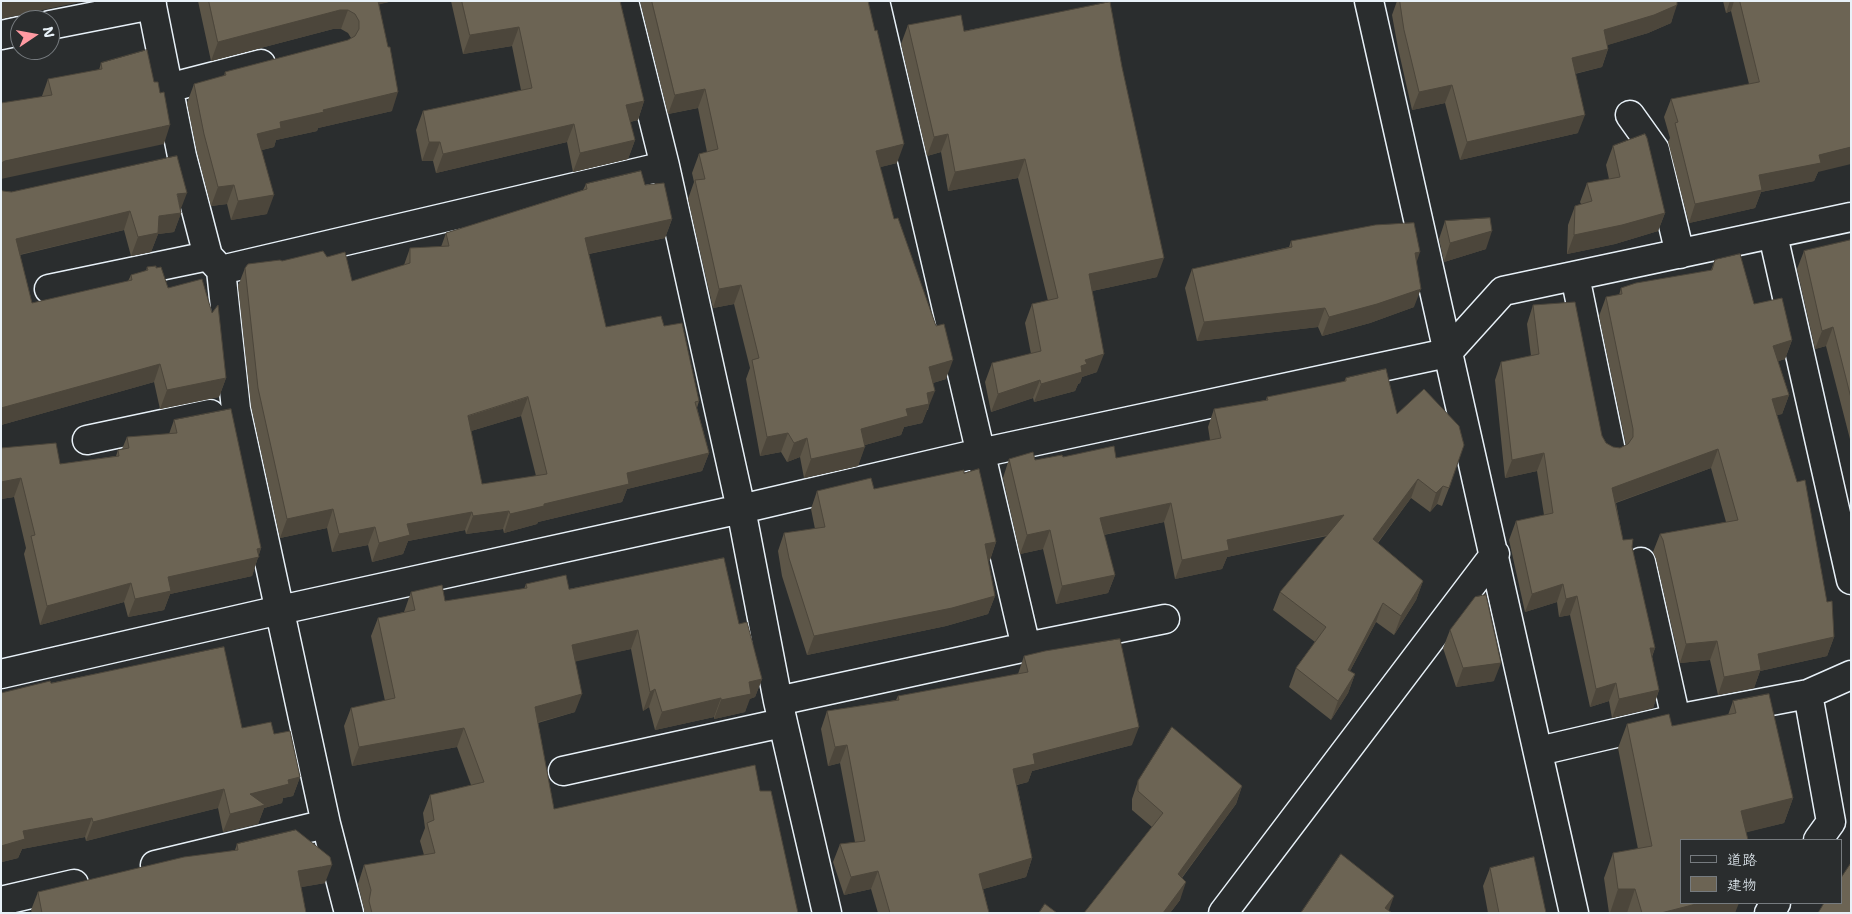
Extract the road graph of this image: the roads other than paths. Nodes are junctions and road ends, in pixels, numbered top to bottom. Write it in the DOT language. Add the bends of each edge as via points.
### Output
graph roads {
  1 [pos="624,1"];
  2 [pos="875,1"];
  3 [pos="1369,1"];
  4 [pos="151,3"];
  5 [pos="60,23"];
  6 [pos="281,59"];
  7 [pos="168,88"];
  8 [pos="1630,115"];
  9 [pos="182,156"];
  10 [pos="153,162"];
  11 [pos="665,166"];
  12 [pos="1851,218"];
  13 [pos="1773,235"];
  14 [pos="1680,254"];
  15 [pos="214,263"];
  16 [pos="1574,276"];
  17 [pos="50,289"];
  18 [pos="1447,353"];
  19 [pos="236,409"];
  20 [pos="87,440"];
  21 [pos="1611,451"];
  22 [pos="980,453"];
  23 [pos="741,509"];
  24 [pos="1495,554"];
  25 [pos="1641,562"];
  26 [pos="1851,580"];
  27 [pos="280,610"];
  28 [pos="1165,619"];
  29 [pos="1026,647"];
  30 [pos="1,674"];
  31 [pos="1851,675"];
  32 [pos="1808,694"];
  33 [pos="780,712"];
  34 [pos="1676,719"];
  35 [pos="1538,751"];
  36 [pos="563,771"];
  37 [pos="326,824"];
  38 [pos="1819,839"];
  39 [pos="135,869"];
  40 [pos="97,878"];
  41 [pos="1,901"];
  42 [pos="349,913"];
  43 [pos="827,913"];
  44 [pos="1223,913"];
  45 [pos="1574,913"];
  1 -- 11 [label="street"];
  2 -- 22 [label="street"];
  3 -- 18 [label="street"];
  4 -- 5 [label="street"];
  4 -- 7 [label="street"];
  6 -- 7 [label="street"];
  7 -- 9 [label="street"];
  8 -- 14 [label="street" via="1655,150"];
  9 -- 10 [label="street"];
  9 -- 15 [label="street"];
  11 -- 15 [label="street"];
  11 -- 23 [label="street"];
  12 -- 13 [label="street"];
  13 -- 14 [label="street"];
  13 -- 26 [label="street"];
  14 -- 16 [label="street"];
  15 -- 17 [label="street"];
  15 -- 19 [label="street"];
  16 -- 18 [label="street" via="1503,291"];
  16 -- 21 [label="street"];
  18 -- 22 [label="street"];
  18 -- 24 [label="street"];
  19 -- 20 [label="street"];
  19 -- 27 [label="street"];
  22 -- 23 [label="street"];
  22 -- 29 [label="street"];
  23 -- 27 [label="street"];
  23 -- 33 [label="street"];
  24 -- 35 [label="street"];
  24 -- 44 [label="street"];
  25 -- 34 [label="street"];
  27 -- 30 [label="street"];
  27 -- 37 [label="street"];
  28 -- 29 [label="street"];
  29 -- 33 [label="street"];
  31 -- 32 [label="street"];
  32 -- 34 [label="street"];
  32 -- 38 [label="street" via="1831,822"];
  33 -- 36 [label="street"];
  33 -- 43 [label="street"];
  34 -- 35 [label="street"];
  35 -- 45 [label="street"];
  37 -- 39 [label="street"];
  37 -- 42 [label="street"];
  40 -- 41 [label="street"];
}
